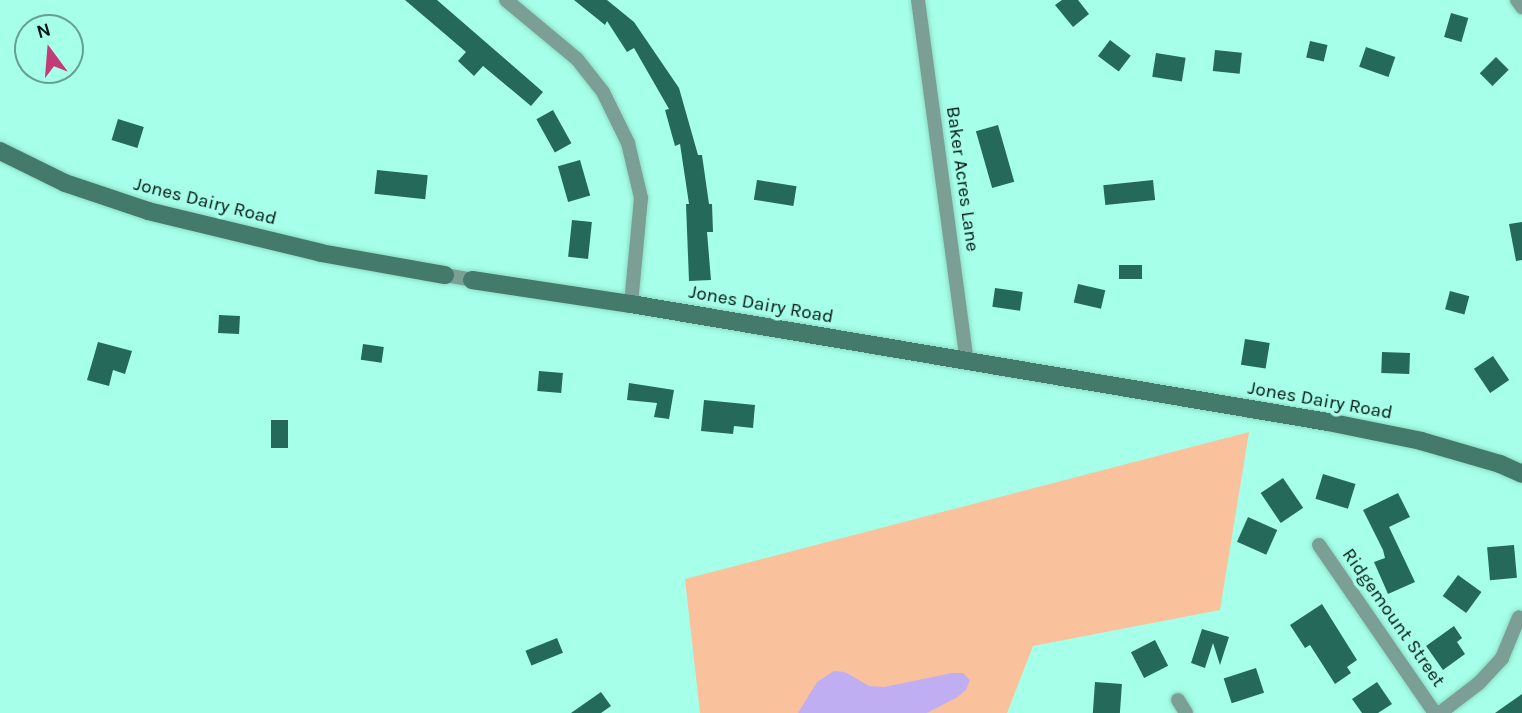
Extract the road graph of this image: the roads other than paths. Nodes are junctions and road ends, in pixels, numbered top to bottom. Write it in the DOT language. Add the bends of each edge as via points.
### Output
graph roads {
  1 [pos="506,0"];
  2 [pos="918,0"];
  3 [pos="1517,0"];
  4 [pos="1522,7"];
  5 [pos="0,151"];
  6 [pos="445,275"];
  7 [pos="472,280"];
  8 [pos="631,304"];
  9 [pos="967,362"];
  10 [pos="1522,474"];
  11 [pos="1319,545"];
  12 [pos="1520,617"];
  13 [pos="1178,700"];
  14 [pos="1186,713"];
  15 [pos="1438,713"];
  1 -- 8 [label="street" via="577,59 603,92 628,143 641,198"];
  2 -- 9 [label="street, Baker Acres Lane"];
  3 -- 4 [label="street"];
  5 -- 6 [label="street, Jones Dairy Road" via="65,183 148,211 321,253"];
  6 -- 7 [label="street, Jones Dairy Road"];
  7 -- 8 [label="street, Jones Dairy Road"];
  8 -- 9 [label="street, Jones Dairy Road"];
  9 -- 10 [label="street, Jones Dairy Road" via="1421,441"];
  11 -- 15 [label="street, Ridgemount Street"];
  12 -- 15 [label="street" via="1503,658 1479,683"];
  13 -- 14 [label="street"];
}
